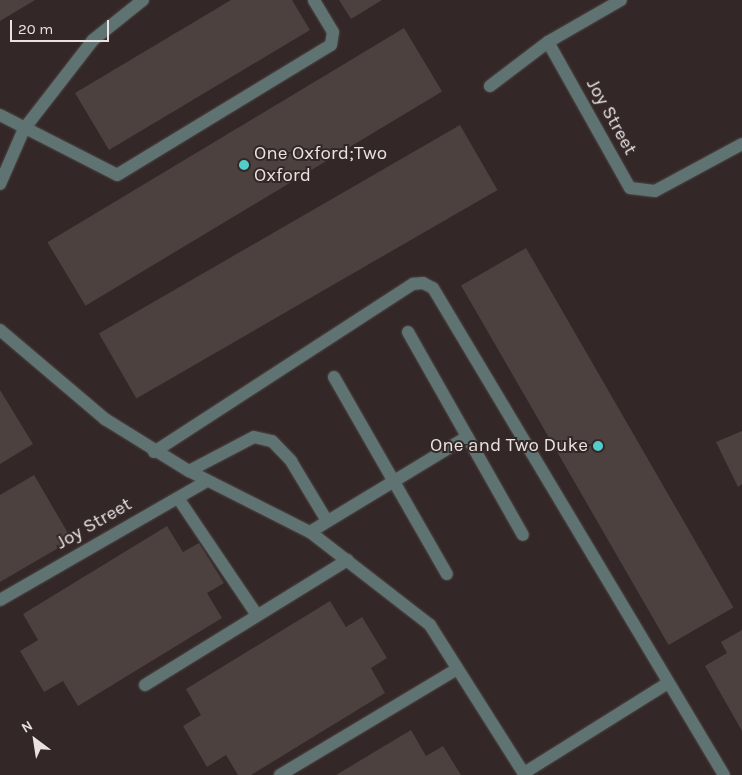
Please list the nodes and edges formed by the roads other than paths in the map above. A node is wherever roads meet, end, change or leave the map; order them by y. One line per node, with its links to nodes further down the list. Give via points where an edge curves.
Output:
1 (143, 0): 7 (street, via 93,40)
2 (314, 0): 7 (street, via 334,32 330,45 123,173 110,174)
3 (621, 0): 4 (street)
4 (548, 42): 5 (street); 8 (street, Joy Street, via 630,188 655,191)
5 (490, 86)
6 (0, 115): 7 (street)
7 (24, 128): 9 (street)
8 (742, 144)
9 (0, 184)
10 (0, 330): 14 (street, via 105,419)
11 (408, 332): 13 (street)
12 (334, 377): 17 (street)
13 (467, 437): 17 (street); 21 (street)
14 (154, 452): 15 (street); 27 (street, via 413,284 423,283 433,288)
15 (189, 471): 16 (street); 19 (street, via 254,437 272,441 291,461)
16 (207, 480): 18 (street, Joy Street); 20 (street)
17 (392, 482): 19 (street); 23 (street)
18 (178, 498): 24 (street, Joy Street); 25 (street)
19 (327, 521): 20 (street)
20 (310, 532): 22 (street)
21 (523, 535)
22 (347, 560): 25 (street); 26 (street, via 430,625)
23 (447, 574)
24 (0, 600)
25 (257, 615): 28 (street)
26 (457, 669): 29 (street); 30 (street)
27 (668, 683): 29 (street); 31 (street)
28 (145, 685)
29 (524, 774)
30 (280, 775)
31 (724, 775)

